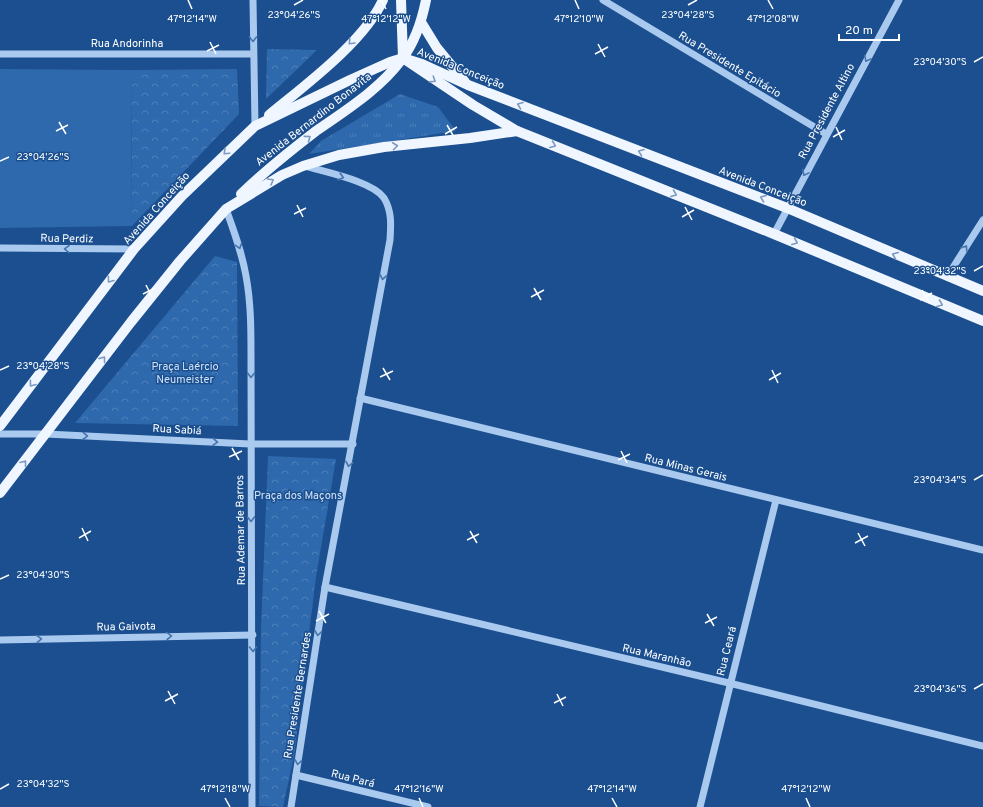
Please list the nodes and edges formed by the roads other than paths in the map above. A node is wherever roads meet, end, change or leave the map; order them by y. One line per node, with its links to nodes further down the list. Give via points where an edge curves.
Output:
1 (253, 0): 9 (street, one-way to 9)
2 (383, 0): 12 (main road, one-way to 12, via 349,45)
3 (401, 0): 10 (main road)
4 (426, 0): 7 (main road, Avenida Bernardino Bonavita)
5 (603, 0): 14 (street, Rua Presidente Epitácio)
6 (899, 0): 14 (street, Rua Presidente Altino, one-way to 14)
7 (421, 22): 10 (main road, Avenida Bernardino Bonavita); 11 (main road, via 437,48)
8 (0, 54): 9 (street, Rua Andorinha)
9 (254, 54): 12 (street)
10 (403, 58): 11 (main road, Avenida Conceição); 12 (main road, Avenida Conceição, via 357,76); 13 (main road, one-way to 13, via 472,105); 17 (main road, Avenida Bernardino Bonavita, one-way to 10, via 282,158 364,96)
11 (468, 85): 16 (main road, Avenida Conceição, one-way to 11)
12 (255, 126): 21 (main road, Avenida Conceição, one-way to 21, via 182,196)
13 (517, 130): 15 (main road, one-way to 13, via 339,155 384,147); 19 (main road, one-way to 19)
14 (826, 134): 16 (street, Rua Presidente Altino, one-way to 16)
15 (303, 166): 17 (main road, one-way to 15, via 282,175); 25 (street, Rua Presidente Bernardes, one-way to 25, via 353,180 378,191 390,213 390,240)
16 (787, 208): 19 (street, Rua Presidente Altino); 22 (main road, Avenida Conceição, one-way to 16)
17 (226, 209): 28 (main road, one-way to 17, via 131,322); 29 (street, Rua Ademar de Barros, one-way to 29, via 240,250 250,303)
18 (983, 220): 22 (street, one-way to 18)
19 (774, 234): 24 (main road, one-way to 24)
20 (0, 248): 21 (street, Rua Perdiz, one-way to 20)
21 (134, 249): 26 (main road, Avenida Conceição, one-way to 26)
22 (947, 277): 23 (main road, Avenida Conceição)
23 (983, 291)
24 (983, 321)
25 (360, 398): 30 (street, Rua Presidente Bernardes); 32 (street, Rua Minas Gerais)
26 (0, 426)
27 (0, 434): 28 (street, Rua Sabiá)
28 (46, 434): 29 (street, Rua Sabiá, one-way to 29); 31 (main road, one-way to 28)
29 (250, 444): 30 (street, Rua Sabiá); 35 (street, Rua Ademar de Barros, one-way to 35)
30 (353, 444): 34 (street, Rua Presidente Bernardes, one-way to 34)
31 (0, 493)
32 (776, 500): 33 (street, Rua Minas Gerais); 37 (street, Rua Ceará)
33 (983, 550)
34 (325, 588): 37 (street, Rua Maranhão); 39 (street, Rua Presidente Bernardes, one-way to 39)
35 (253, 634): 36 (street, Rua Gaivota, one-way to 35); 40 (street, Rua Ademar de Barros, one-way to 40)
36 (0, 640)
37 (729, 683): 38 (street, Rua Maranhão); 43 (street, Rua Ceará)
38 (983, 746)
39 (296, 775): 41 (street, Rua Presidente Bernardes); 42 (street, Rua Pará)
40 (252, 807)
41 (291, 807)
42 (428, 807)
43 (700, 807)

